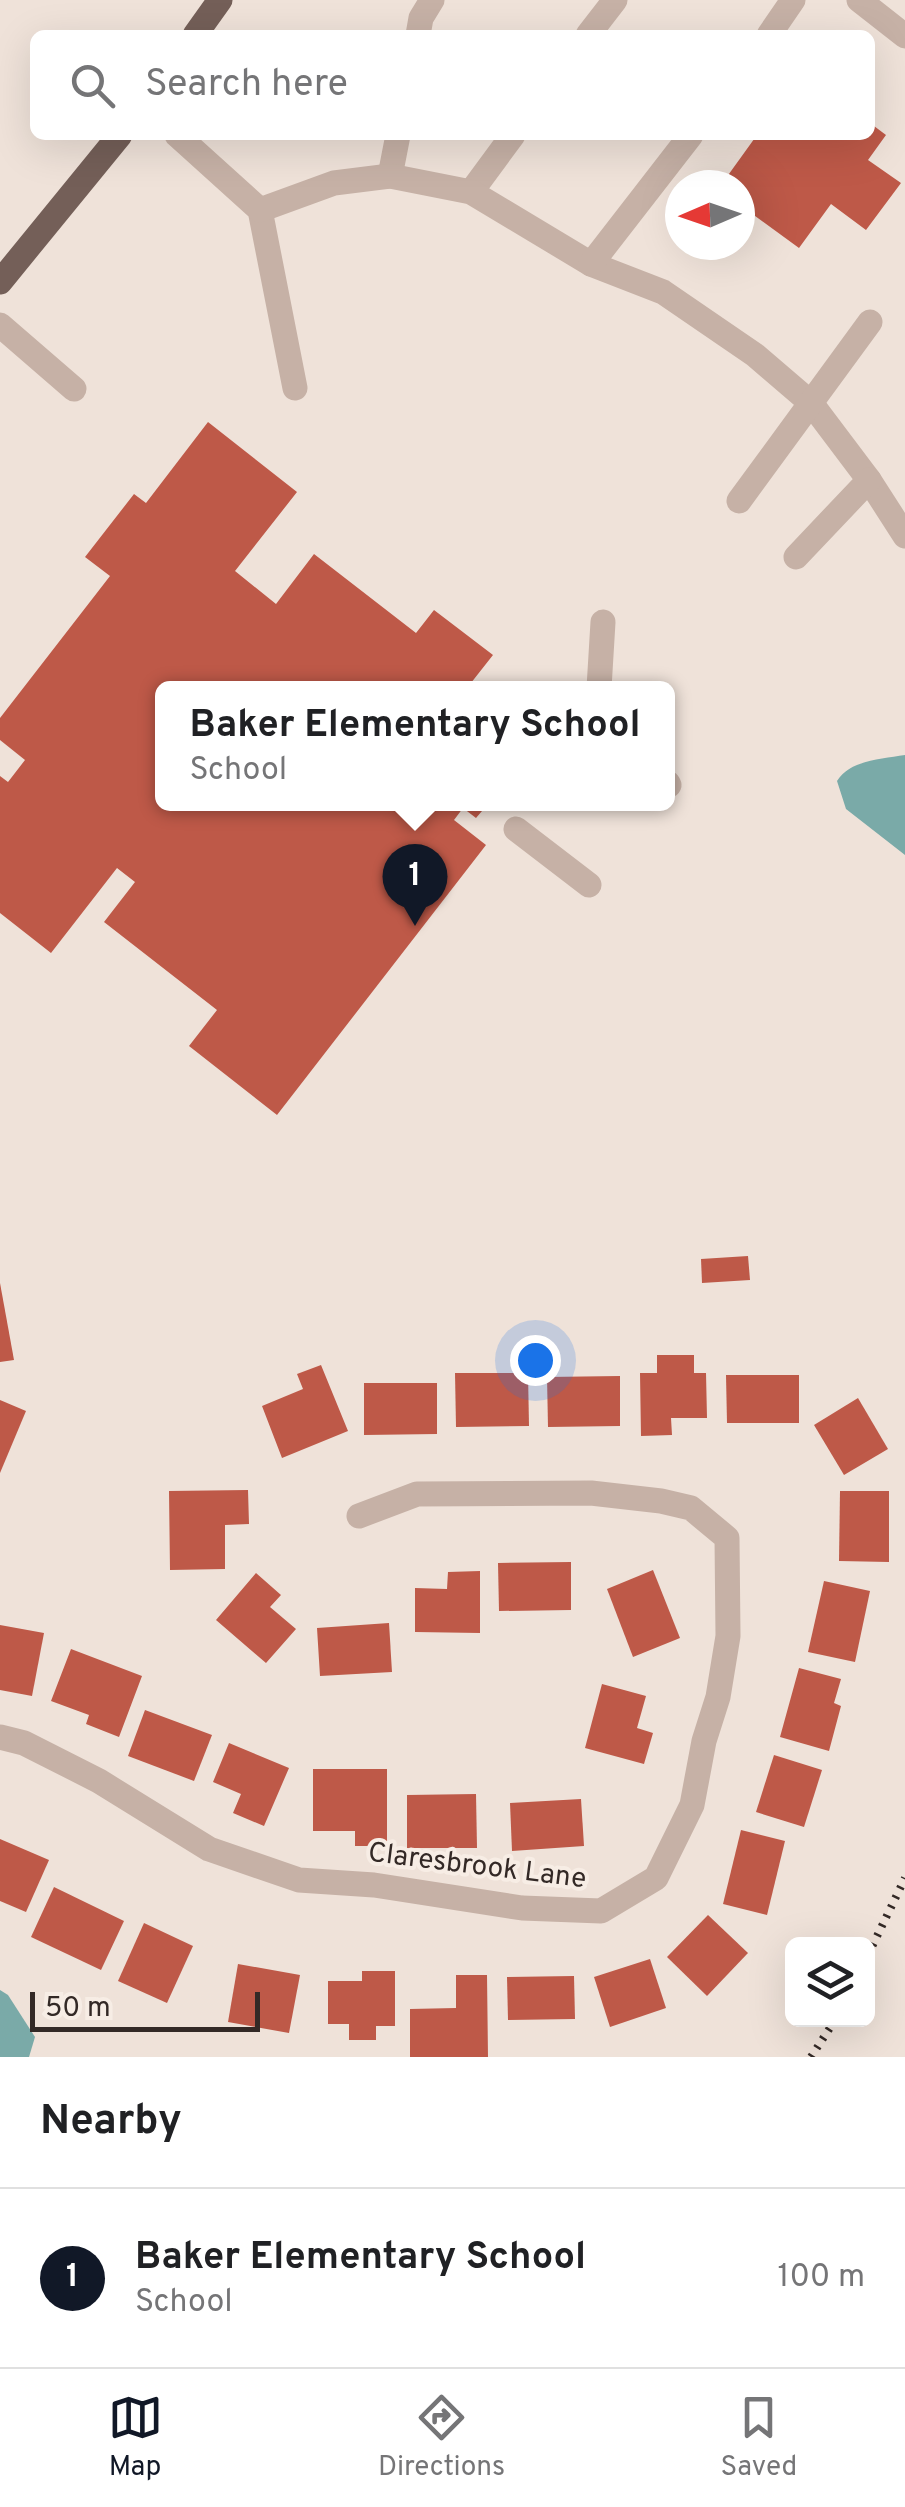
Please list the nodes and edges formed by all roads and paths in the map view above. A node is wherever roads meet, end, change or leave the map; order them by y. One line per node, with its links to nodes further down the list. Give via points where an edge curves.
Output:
1 (220, 0): 6 (main road)
2 (432, 0): 7 (street)
3 (614, 0): 8 (street)
4 (793, 0): 9 (street)
5 (859, 0): 10 (street)
6 (199, 30)
7 (419, 30)
8 (592, 30)
9 (772, 30)
10 (905, 36)
11 (116, 140): 20 (main road)
12 (183, 140): 18 (street)
13 (397, 140): 16 (street)
14 (510, 140): 17 (street)
15 (687, 140): 19 (street)
16 (390, 176): 17 (street); 18 (street, via 334,183)
17 (471, 192): 19 (street)
18 (260, 210): 24 (street)
19 (591, 264): 25 (street, via 663,292)
20 (0, 282)
21 (870, 322): 25 (street)
22 (0, 325): 23 (street)
23 (74, 388)
24 (296, 388)
25 (810, 403): 26 (street); 27 (street)
26 (869, 480): 28 (street); 29 (street)
27 (739, 500)
28 (905, 536)
29 (796, 558)
30 (603, 622): 31 (street)
31 (599, 681)
32 (516, 829): 33 (street)
33 (589, 885)
34 (359, 1516): 35 (street, Claresbrook Lane, via 417,1494 590,1493 691,1508 726,1538 728,1636 718,1697 692,1804 656,1878 601,1912 299,1880 209,1849 99,1781)
35 (0, 1738)

